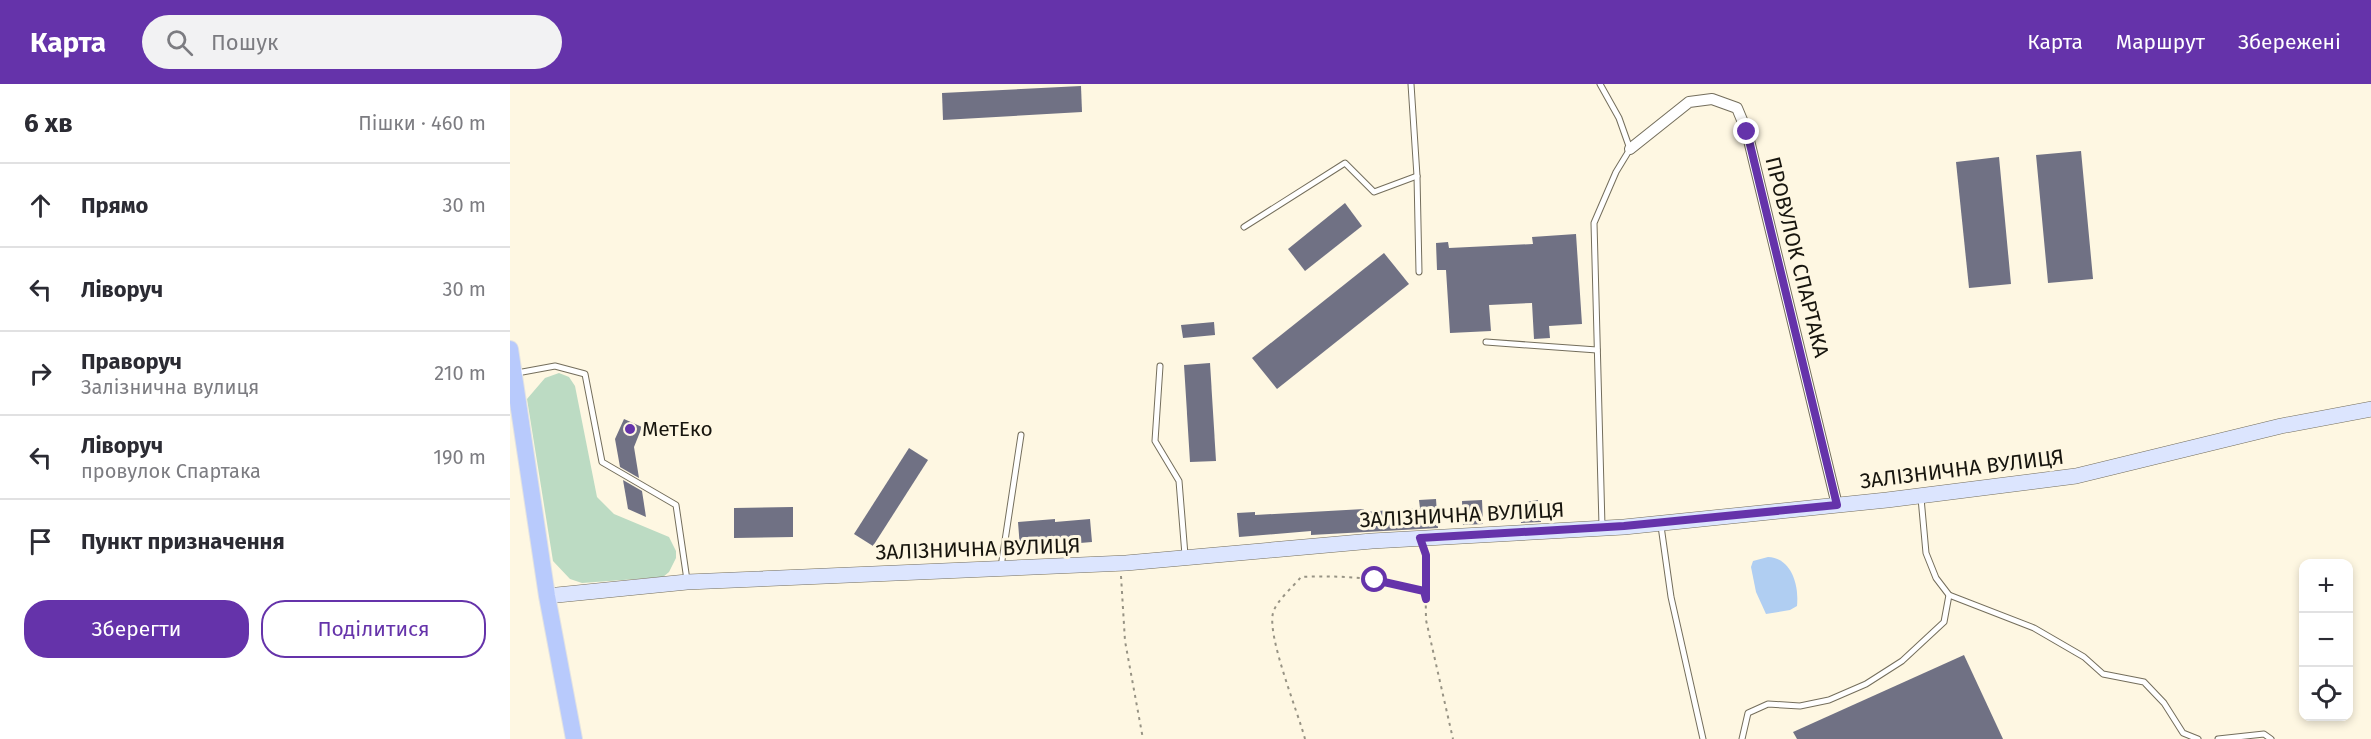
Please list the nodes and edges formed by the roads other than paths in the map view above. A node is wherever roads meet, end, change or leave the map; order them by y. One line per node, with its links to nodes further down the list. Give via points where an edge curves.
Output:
1 (1411, 84): 4 (lane)
2 (1600, 84): 3 (lane, via 1619,118)
3 (1630, 150): 9 (lane, via 1594,223); 15 (street, ПРОВУЛОК СПАРТАКА, via 1689,102 1712,99 1737,108 1747,132)
4 (1417, 176): 5 (lane, via 1374,192 1345,163); 6 (lane)
5 (1244, 226)
6 (1419, 272)
7 (1486, 342): 9 (lane)
8 (510, 349): 11 (main road)
9 (1597, 350): 17 (lane)
10 (1160, 366): 18 (lane, via 1155,441 1179,482)
11 (514, 373): 20 (lane, via 555,366 585,374 602,462 676,505); 22 (main road)
12 (2371, 410): 14 (street, ЗАЛІЗНИЧНА ВУЛИЦЯ, via 2281,426 2076,476)
13 (1021, 435): 19 (lane)
14 (1921, 496): 15 (street, ЗАЛІЗНИЧНА ВУЛИЦЯ); 21 (lane, via 1926,553 1936,579)
15 (1837, 505): 16 (street, ЗАЛІЗНИЧНА ВУЛИЦЯ)
16 (1660, 523): 17 (street, ЗАЛІЗНИЧНА ВУЛИЦЯ); 24 (lane, via 1671,597)
17 (1602, 528): 18 (street, ЗАЛІЗНИЧНА ВУЛИЦЯ)
18 (1185, 557): 19 (street, ЗАЛІЗНИЧНА ВУЛИЦЯ)
19 (1001, 568): 20 (street, ЗАЛІЗНИЧНА ВУЛИЦЯ)
20 (687, 582): 22 (street, ЗАЛІЗНИЧНА ВУЛИЦЯ)
21 (1949, 595): 25 (lane, via 1944,622 1902,661 1866,684 1829,700 1800,706 1768,704 1748,713); 26 (lane, via 2034,628 2084,657 2103,674 2144,682 2164,703 2183,733)
22 (547, 596): 23 (main road)
23 (574, 739)
24 (1703, 739)
25 (1742, 739)
26 (2198, 739)
27 (2218, 739): 28 (lane, via 2264,734)
28 (2271, 739)

